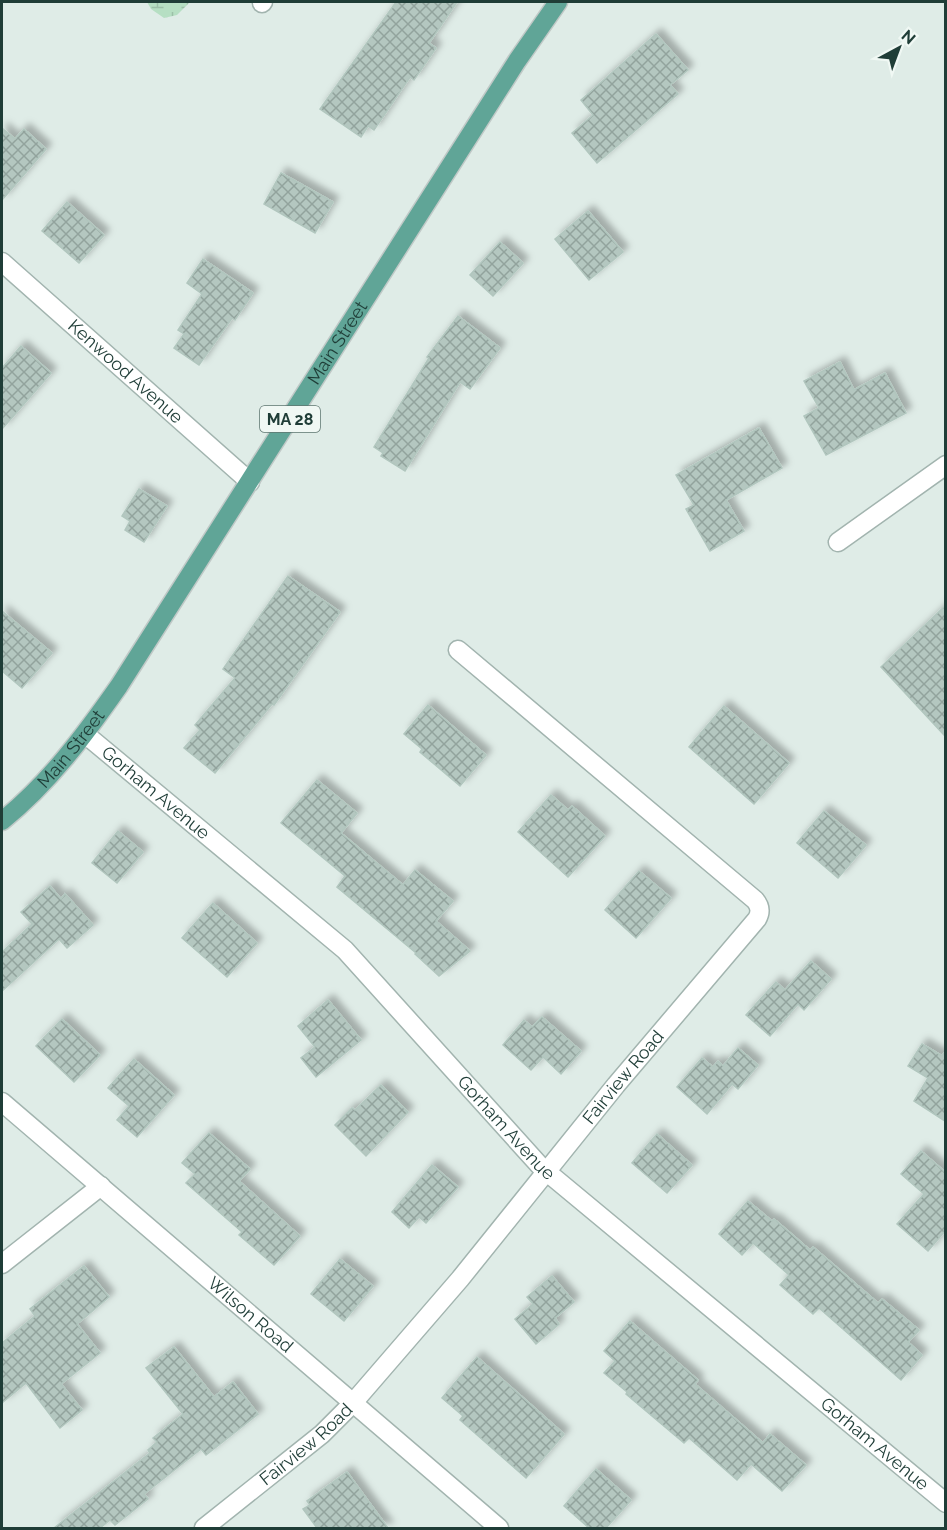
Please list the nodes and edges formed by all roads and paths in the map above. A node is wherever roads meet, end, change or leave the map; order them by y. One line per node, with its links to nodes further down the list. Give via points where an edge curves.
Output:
1 (558, 2): 4 (main road, Main Street / MA 28)
2 (2, 262): 4 (street, Kenwood Avenue)
3 (945, 465): 5 (street)
4 (250, 482): 7 (main road, Main Street / MA 28)
5 (838, 542)
6 (458, 650): 10 (street, Fairview Road, via 755,900 760,909 757,919)
7 (85, 734): 8 (main road, Main Street / MA 28, via 30,797); 10 (street, Gorham Avenue, via 345,950)
8 (2, 821)
9 (2, 1102): 11 (street, Wilson Road)
10 (547, 1172): 13 (street, Fairview Road); 14 (street, Gorham Avenue)
11 (101, 1186): 12 (street); 13 (street, Wilson Road)
12 (2, 1264)
13 (352, 1404): 15 (street, Fairview Road, via 322,1434); 16 (street, Wilson Road)
14 (945, 1503)
15 (204, 1528)
16 (499, 1528)

